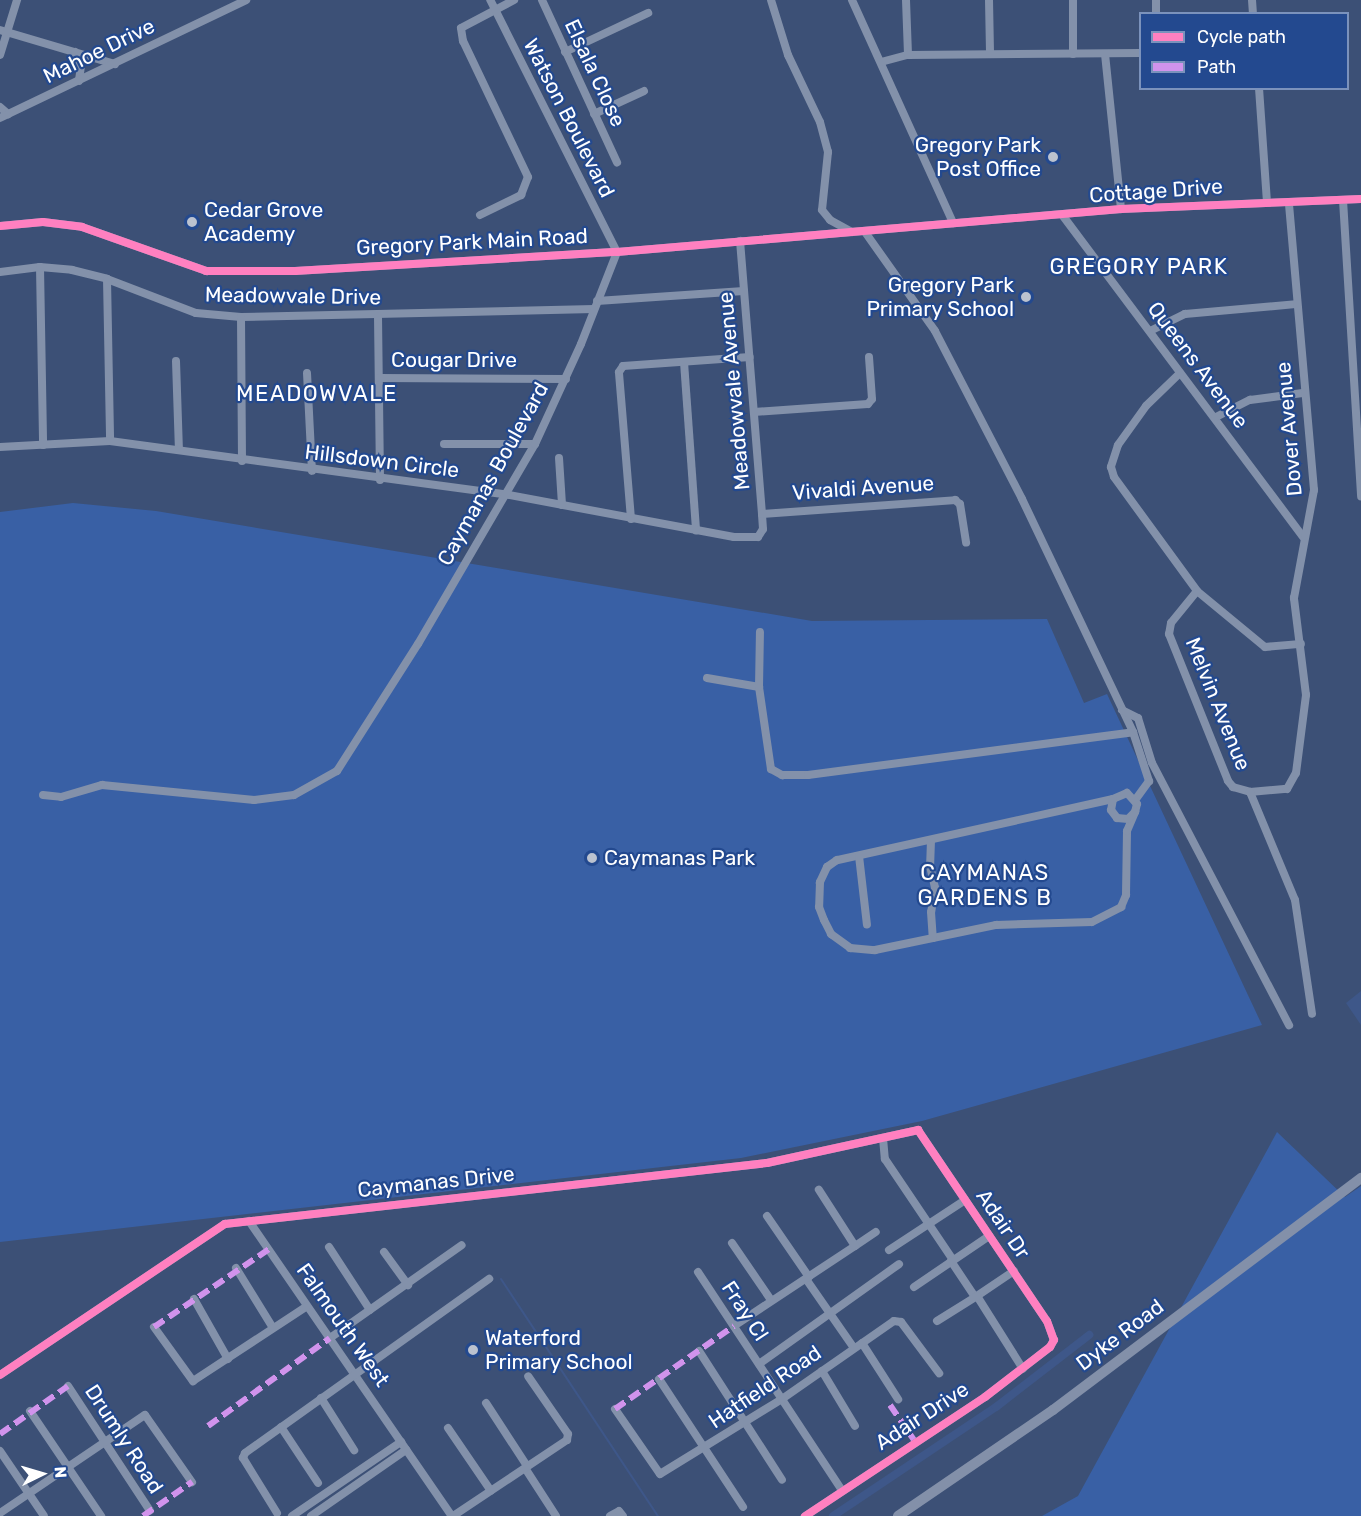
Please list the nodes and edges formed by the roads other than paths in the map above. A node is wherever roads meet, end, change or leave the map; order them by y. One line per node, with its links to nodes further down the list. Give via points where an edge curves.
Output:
1 (18, 0): 13 (street)
2 (246, 0): 23 (street, Mahoe Drive)
3 (490, 0): 11 (street, Watson Boulevard)
4 (514, 0): 11 (street)
5 (542, 0): 15 (street, Elsala Close)
6 (771, 0): 42 (street, via 788,55 820,122 828,152 822,210 830,220)
7 (852, 0): 22 (street)
8 (906, 0): 21 (street)
9 (988, 0): 17 (street)
10 (1073, 0): 18 (street)
11 (494, 9): 37 (street, via 461,28 528,177 521,195); 44 (street, Watson Boulevard)
12 (648, 13): 15 (street)
13 (4, 31): 14 (street); 20 (street)
14 (75, 52): 23 (street); 24 (street, via 81,66)
15 (565, 52): 29 (street, Elsala Close)
16 (1139, 53): 19 (street)
17 (990, 54): 18 (street); 21 (street)
18 (1073, 54): 19 (street)
19 (1105, 54): 36 (street)
20 (0, 55)
21 (908, 55): 22 (street)
22 (881, 62): 39 (street)
23 (115, 64): 24 (street, Mahoe Drive)
24 (79, 81): 28 (street, Mahoe Drive)
25 (1259, 90): 34 (street)
26 (644, 91): 29 (street)
27 (0, 107): 28 (street)
28 (8, 114): 30 (street, Mahoe Drive)
29 (594, 114): 31 (street, Elsala Close)
30 (0, 118)
31 (617, 162)
32 (1342, 200): 33 (street, Cottage Drive); 35 (street, Cottage Drive); 71 (street)
33 (1361, 200)
34 (1267, 202): 35 (street, Cottage Drive); 36 (street, Cottage Drive)
35 (1289, 202): 49 (street, Dover Avenue)
36 (1121, 209): 38 (street, Cottage Drive)
37 (480, 215)
38 (1063, 216): 39 (street, Cottage Drive); 53 (street, Queens Avenue)
39 (953, 223): 41 (street, Gregory Park Main Road)
40 (0, 226): 44 (street, Gregory Park Main Road, via 44,222 82,227 206,271 295,271)
41 (865, 232): 42 (street, Gregory Park Main Road); 90 (street, via 935,331 1022,499)
42 (853, 233): 43 (street, Gregory Park Main Road)
43 (740, 241): 44 (street, Gregory Park Main Road); 48 (street, Meadowvale Avenue)
44 (617, 252): 50 (street, Caymanas Boulevard)
45 (40, 267): 46 (street, Meadowvale Drive); 47 (street, Meadowvale Drive); 68 (street)
46 (0, 272)
47 (107, 279): 51 (street, Meadowvale Drive, via 196,313); 65 (street)
48 (744, 291): 50 (street, Meadowvale Drive); 54 (street, Meadowvale Avenue)
49 (1296, 304): 53 (street, via 1185,314); 62 (street, Dover Avenue)
50 (596, 305): 52 (street, Meadowvale Drive); 61 (street, Caymanas Boulevard)
51 (241, 316): 52 (street, Meadowvale Drive); 73 (street)
52 (378, 316): 60 (street)
53 (1150, 331): 59 (street, Queens Avenue)
54 (750, 357): 57 (street); 63 (street, Meadowvale Avenue)
55 (869, 357): 63 (street, via 872,399 868,404)
56 (176, 361): 70 (street)
57 (684, 362): 80 (street, via 623,366 619,372); 81 (street)
58 (307, 373): 74 (street)
59 (1179, 373): 64 (street, Queens Avenue); 85 (street, via 1146,406 1113,453 1111,466 1114,477 1153,535)
60 (379, 378): 61 (street, Cougar Drive); 75 (street)
61 (566, 379): 67 (street, Caymanas Boulevard)
62 (1303, 393): 64 (street, via 1250,400); 83 (street, Dover Avenue, via 1314,490)
63 (754, 412): 79 (street, Meadowvale Avenue)
64 (1216, 417): 83 (street, Queens Avenue)
65 (110, 441): 68 (street, Hillsdown Circle); 70 (street, Hillsdown Circle)
66 (444, 444): 67 (street)
67 (534, 444): 76 (street, Caymanas Boulevard)
68 (43, 445): 69 (street, Hillsdown Circle)
69 (0, 447)
70 (179, 450): 73 (street, Hillsdown Circle)
71 (1360, 452): 77 (street)
72 (559, 458): 78 (street)
73 (242, 461): 74 (street, Hillsdown Circle)
74 (312, 471): 75 (street, Hillsdown Circle)
75 (380, 480): 76 (street, Hillsdown Circle)
76 (504, 494): 78 (street, Hillsdown Circle); 93 (street, Caymanas Boulevard, via 418,644 338,771 294,795 254,800 102,785 61,797)
77 (1361, 496)
78 (562, 505): 80 (street, Hillsdown Circle)
79 (762, 514): 82 (street, Meadowvale Avenue, via 763,529); 84 (street, Vivaldi Avenue, via 956,500)
80 (631, 519): 81 (street, Hillsdown Circle)
81 (696, 531): 82 (street, Hillsdown Circle)
82 (758, 537)
83 (1303, 537): 87 (street, Dover Avenue, via 1294,598)
84 (966, 543)
85 (1197, 591): 87 (street, via 1265,647); 92 (street, Melvin Avenue, via 1171,623 1169,634 1228,781 1233,787)
86 (759, 632): 89 (street)
87 (1301, 644): 92 (street, Dover Avenue, via 1306,695 1296,773 1287,789)
88 (707, 678): 89 (street)
89 (759, 687): 91 (street, via 771,769 782,775 808,775)
90 (1122, 710): 91 (street); 102 (street, via 1138,718 1152,763)
91 (1133, 732): 95 (street, via 1149,781)
92 (1250, 792): 101 (street, via 1295,900)
93 (43, 795)
94 (1113, 799): 95 (street, via 1121,793); 96 (street, via 1111,810 1117,818 1128,819); 97 (street)
95 (1135, 800): 96 (street)
96 (1135, 812): 100 (street, via 1127,831 1126,895 1121,907 1109,915 1063,925 996,925)
97 (931, 840): 98 (street); 100 (street, via 930,866 935,888 931,912)
98 (859, 856): 99 (street); 100 (street, via 837,860 822,874 819,907 831,934 850,948 868,950)
99 (867, 925)
100 (933, 938)
101 (1312, 1014)
102 (1289, 1025)
103 (918, 1130): 104 (street, Caymanas Drive); 107 (street, Adair Dr)
104 (883, 1138): 109 (street, Caymanas Drive, via 758,1164); 110 (street, via 885,1159)
105 (1361, 1178): 189 (main road, Dyke Road, via 1053,1410)
106 (819, 1190): 115 (street)
107 (965, 1200): 110 (street); 112 (street, Adair Dr)
108 (767, 1216): 124 (street)
109 (249, 1221): 131 (street, Falmouth West); 148 (street, Caymanas Drive, via 225,1224)
110 (929, 1224): 117 (street); 119 (street)
111 (876, 1232): 115 (street)
112 (989, 1236): 119 (street); 122 (street, Adair Dr)
113 (732, 1244): 130 (street)
114 (462, 1245): 126 (street)
115 (855, 1246): 124 (street)
116 (329, 1247): 132 (street)
117 (889, 1250)
118 (384, 1252): 126 (street)
119 (952, 1261): 127 (street); 128 (street)
120 (899, 1264): 133 (street)
121 (236, 1268): 137 (street)
122 (1014, 1271): 128 (street); 139 (street, Adair Dr, via 1047,1321)
123 (698, 1272): 135 (street, Fray Cl)
124 (807, 1278): 130 (street); 133 (street)
125 (489, 1279): 146 (street)
126 (408, 1286): 132 (street)
127 (914, 1287)
128 (976, 1297): 134 (street); 144 (street)
129 (194, 1299): 142 (street)
130 (771, 1300): 135 (street)
131 (307, 1306): 137 (street); 138 (street, Falmouth West)
132 (370, 1310): 138 (street)
133 (829, 1314): 140 (street); 143 (street)
134 (937, 1321)
135 (734, 1326): 143 (street, Fray Cl)
136 (154, 1327): 142 (street, via 191,1381)
137 (273, 1328): 142 (street)
138 (330, 1338): 146 (street, Falmouth West)
139 (1054, 1340): 144 (street, Adair Drive)
140 (858, 1346): 145 (street, Hatfield Road); 147 (street, Hatfield Road, via 894,1321 902,1322); 154 (street)
141 (699, 1351): 158 (street)
142 (228, 1359)
143 (759, 1364): 153 (street, Fray Cl)
144 (1023, 1369): 173 (street, Adair Drive)
145 (822, 1371): 153 (street, Hatfield Road); 159 (street)
146 (354, 1372): 152 (street); 163 (street, Falmouth West)
147 (939, 1373)
148 (0, 1375)
149 (528, 1376): 169 (street, via 568,1436)
150 (659, 1379): 164 (street)
151 (68, 1386): 162 (street, Drumly Road)
152 (321, 1398): 160 (street); 165 (street)
153 (782, 1399): 158 (street, Hatfield Road); 173 (street, Fray Cl)
154 (898, 1399)
155 (486, 1403): 169 (street)
156 (615, 1409): 164 (street, Hatfield Road, via 660,1474)
157 (30, 1412): 168 (street)
158 (744, 1421): 164 (street, Hatfield Road); 170 (street)
159 (855, 1426)
160 (281, 1427): 172 (street); 178 (street, via 243,1455)
161 (448, 1428): 174 (street)
162 (104, 1442): 168 (street); 171 (street, via 145,1415); 177 (street, Drumly Road)
163 (401, 1442): 166 (street, Falmouth West); 182 (street)
164 (704, 1448): 176 (street)
165 (354, 1450)
166 (406, 1450): 183 (street); 184 (street, Falmouth West)
167 (0, 1451): 175 (street)
168 (67, 1467): 175 (street); 181 (street)
169 (526, 1467): 174 (street); 185 (street)
170 (782, 1480)
171 (192, 1482)
172 (318, 1483)
173 (842, 1490): 188 (street, Adair Drive)
174 (491, 1491): 184 (street)
175 (29, 1493): 179 (street); 180 (street)
176 (743, 1507)
177 (150, 1511)
178 (277, 1513)
179 (0, 1514)
180 (44, 1516)
181 (101, 1516)
182 (292, 1516)
183 (311, 1516)
184 (452, 1516)
185 (556, 1516)
186 (610, 1516): 187 (street, via 619,1511)
187 (623, 1516)
188 (805, 1516)
189 (898, 1516)

